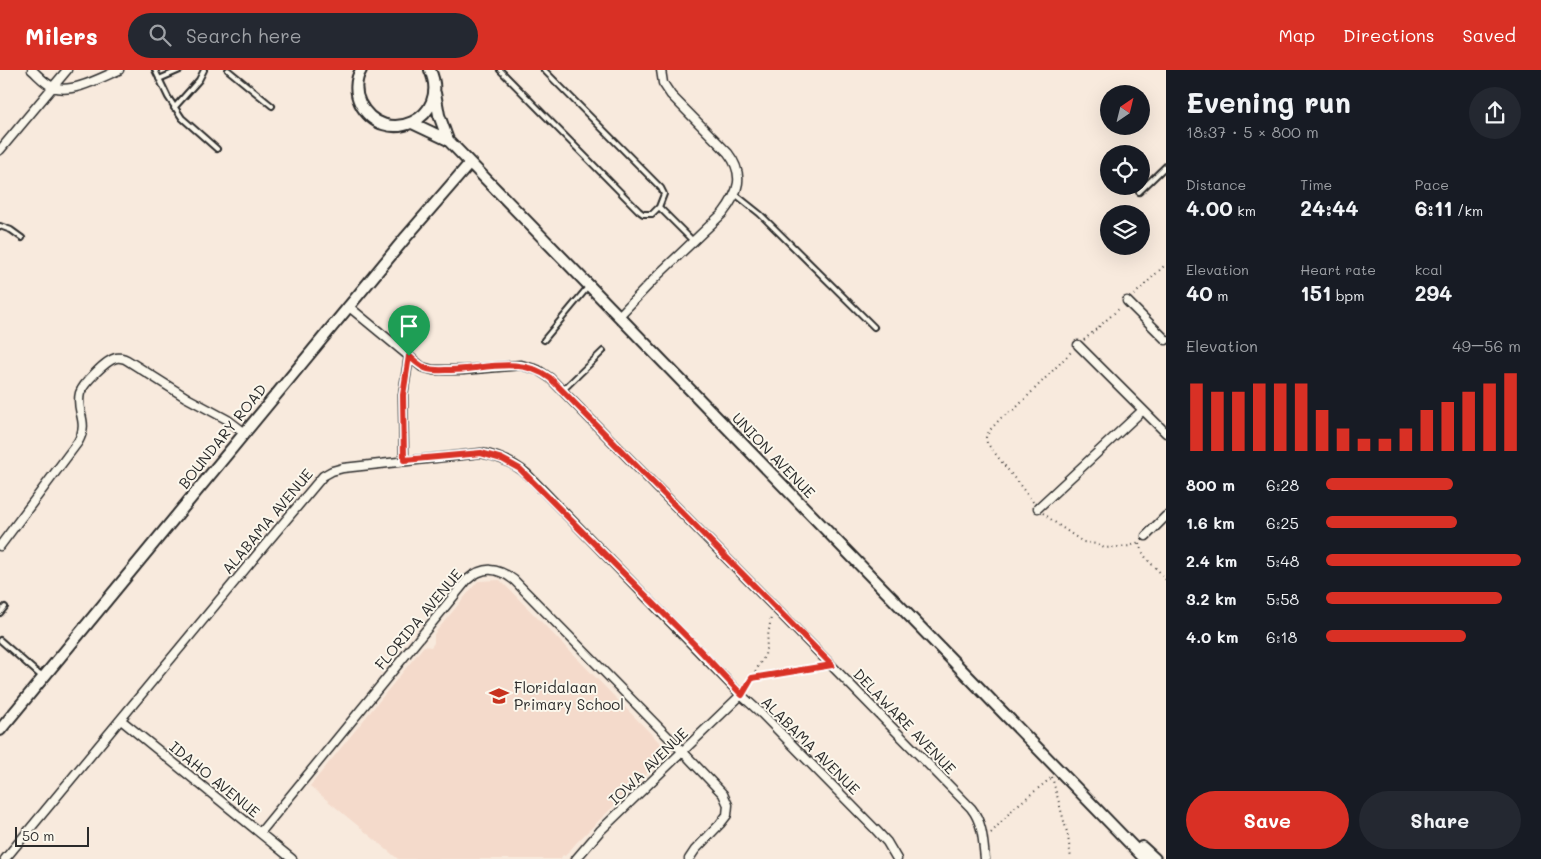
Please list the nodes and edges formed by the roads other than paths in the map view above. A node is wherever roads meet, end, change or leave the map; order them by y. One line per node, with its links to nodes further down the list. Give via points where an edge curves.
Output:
1 (32, 70): 16 (street)
2 (67, 70): 16 (street)
3 (119, 70): 16 (street, via 76,87)
4 (156, 70): 14 (lane)
5 (180, 70): 14 (lane)
6 (204, 70): 19 (lane)
7 (228, 70): 18 (lane)
8 (354, 70): 15 (street)
9 (361, 70): 15 (street)
10 (500, 70): 28 (lane, via 638,211 652,214)
11 (544, 70): 28 (lane, via 661,188 664,194)
12 (661, 70): 27 (street, via 671,96 735,162 738,171)
13 (432, 72): 17 (street, UNION AVENUE)
14 (159, 79): 19 (lane)
15 (356, 85): 20 (street, via 358,98 373,120 386,126)
16 (53, 87): 23 (street)
17 (434, 89): 20 (street, via 428,109); 21 (street, UNION AVENUE)
18 (272, 106)
19 (174, 108): 22 (lane)
20 (412, 123): 21 (street, UNION AVENUE)
21 (448, 140): 24 (street, UNION AVENUE)
22 (217, 149)
23 (0, 150)
24 (470, 163): 32 (street, UNION AVENUE); 34 (street, BOUNDARY ROAD)
25 (1166, 166): 26 (lane)
26 (1150, 182)
27 (736, 194): 31 (street, via 723,213); 36 (lane)
28 (659, 207): 31 (lane)
29 (0, 226): 30 (lane)
30 (22, 238)
31 (693, 242): 35 (street)
32 (589, 285): 35 (street, UNION AVENUE); 37 (lane)
33 (1127, 301): 38 (street)
34 (348, 306): 41 (street, DELAWARE AVENUE); 44 (street, BOUNDARY ROAD)
35 (619, 316): 59 (street, UNION AVENUE)
36 (874, 327)
37 (544, 340)
38 (1166, 340)
39 (1078, 345): 43 (street)
40 (603, 351): 42 (lane)
41 (409, 356): 42 (street, DELAWARE AVENUE, via 422,367 433,370 509,365 530,367 544,373); 46 (street, via 403,395)
42 (563, 390): 66 (street, DELAWARE AVENUE, via 971,808 979,819)
43 (1143, 410): 45 (street); 47 (street)
44 (245, 432): 50 (street, via 130,362 114,359 82,388 79,400 84,425 78,442); 54 (street, BOUNDARY ROAD)
45 (1166, 433)
46 (404, 460): 55 (street, ALABAMA AVENUE, via 481,453 520,469); 56 (street, ALABAMA AVENUE, via 335,469 317,481)
47 (1038, 508)
48 (1166, 516): 49 (street)
49 (1146, 536)
50 (0, 546)
51 (5, 607): 52 (lane)
52 (0, 613)
53 (0, 640): 54 (lane)
54 (43, 678): 57 (street, BOUNDARY ROAD)
55 (742, 695): 58 (street, IOWA AVENUE); 65 (street, ALABAMA AVENUE, via 875,829)
56 (120, 720): 60 (street, IDAHO AVENUE); 61 (street, ALABAMA AVENUE)
57 (0, 730)
58 (683, 752): 60 (street, FLORIDA AVENUE, via 514,580 496,571 480,571 467,580); 63 (street, IOWA AVENUE, via 600,831); 64 (street, FLORIDA AVENUE, via 723,794 728,806 724,819)
59 (1078, 790): 67 (street, UNION AVENUE); 68 (street, UNION AVENUE)
60 (260, 833): 62 (street, IDAHO AVENUE)
61 (5, 859)
62 (292, 859)
63 (576, 859)
64 (689, 859)
65 (897, 859)
66 (985, 859)
67 (1145, 859)
68 (1155, 859)

